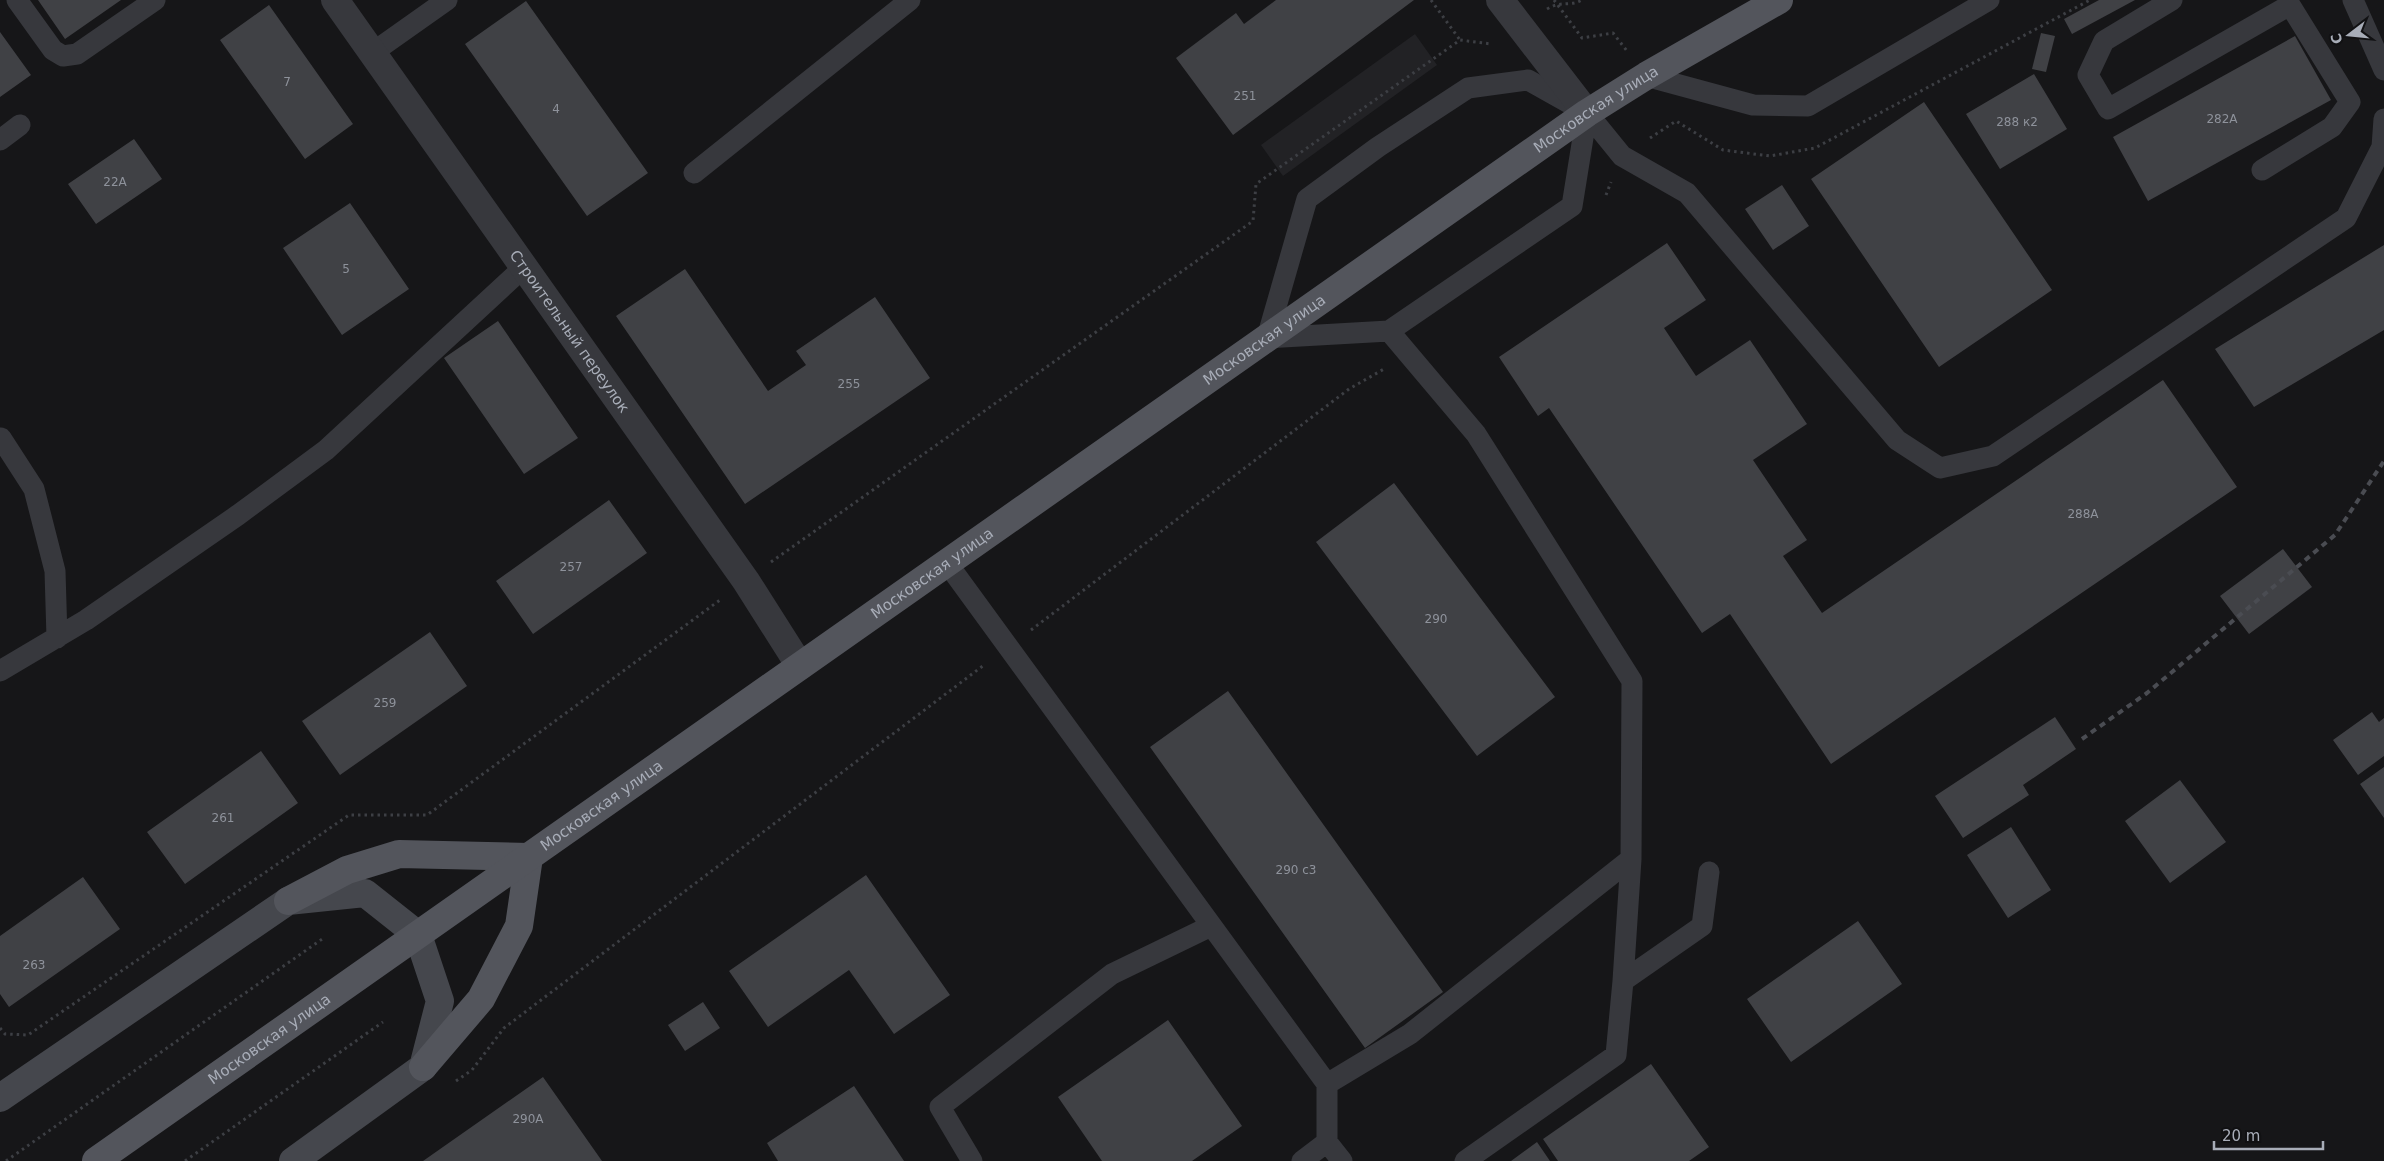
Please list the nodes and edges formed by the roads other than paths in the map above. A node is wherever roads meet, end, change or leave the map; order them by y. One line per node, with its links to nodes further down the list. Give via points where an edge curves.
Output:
1 (17, 0): 2 (lane, via 53,50 63,56 77,54)
2 (155, 0)
3 (335, 0): 11 (street, Строительный переулок)
4 (447, 0): 11 (lane)
5 (910, 0): 19 (lane)
6 (1500, 0): 14 (street)
7 (1779, 0): 13 (main road, Московская улица)
8 (1989, 0): 13 (lane, via 1808,106 1753,105)
9 (2172, 0): 18 (lane, via 2104,41 2088,74 2108,109 2290,5 2350,102 2332,127)
10 (2353, 0): 12 (lane)
11 (372, 53): 20 (street, Строительный переулок)
12 (2384, 70)
13 (1646, 76): 14 (main road, Московская улица)
14 (1587, 113): 15 (lane, via 1622,156 1687,193 1897,440 1940,468 1993,456 2346,218 2382,147); 21 (lane, via 1572,206); 22 (main road, Московская улица); 22 (lane, via 1528,80 1468,88 1378,147 1307,199)
15 (2384, 119)
16 (20, 125): 17 (lane)
17 (0, 140)
18 (2262, 170)
19 (694, 173)
20 (524, 267): 25 (lane, via 326,450 238,515); 26 (street, Строительный переулок, via 746,581)
21 (1389, 331): 22 (lane); 29 (lane, via 1476,434 1632,681)
22 (1266, 338): 24 (main road, Московская улица)
23 (0, 438): 25 (lane, via 34,489 55,571)
24 (947, 562): 26 (main road, Московская улица); 32 (lane)
25 (56, 638): 27 (lane)
26 (800, 666): 28 (main road, Московская улица)
27 (0, 671)
28 (528, 857): 31 (main road, via 398,854 347,870); 33 (main road, Московская улица); 35 (main road, via 519,926 481,999)
29 (1632, 859): 34 (lane); 36 (lane, via 1410,1034)
30 (1709, 872): 34 (lane, via 1702,926)
31 (288, 902): 33 (main road, via 365,893); 37 (main road)
32 (1211, 926): 36 (lane); 41 (lane, via 1112,974 940,1107)
33 (418, 935): 35 (main road, via 440,1001); 39 (main road, Московская улица)
34 (1623, 981): 44 (lane, via 1616,1055)
35 (423, 1067): 40 (main road)
36 (1327, 1084): 38 (lane)
37 (0, 1098)
38 (1327, 1142): 42 (lane); 43 (lane)
39 (96, 1161)
40 (293, 1161)
41 (972, 1161)
42 (1302, 1161)
43 (1342, 1161)
44 (1465, 1161)

